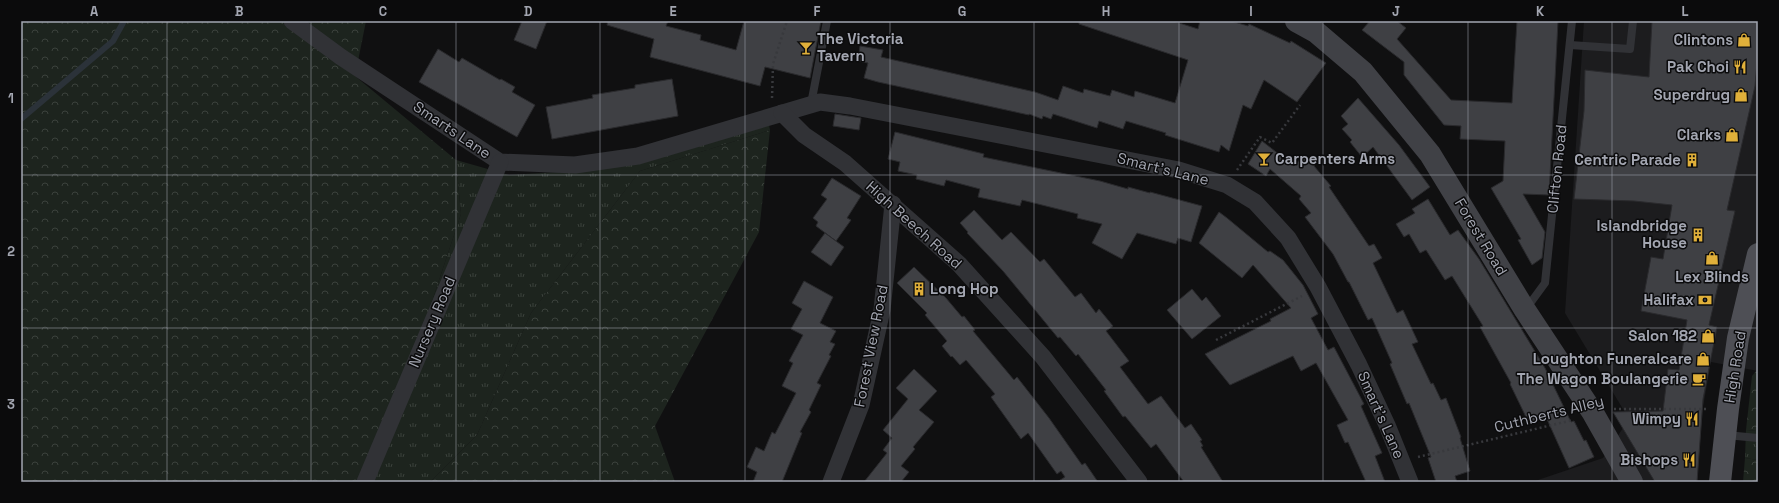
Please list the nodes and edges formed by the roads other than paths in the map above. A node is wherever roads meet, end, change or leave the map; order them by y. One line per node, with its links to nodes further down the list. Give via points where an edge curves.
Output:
1 (292, 21): 9 (street, Smarts Lane, via 341,57)
2 (827, 21): 7 (lane)
3 (1296, 21): 12 (street, Forest Road, via 1316,32 1363,72 1430,154)
4 (1572, 21): 6 (lane, Clifton Road)
5 (1633, 21): 6 (lane, via 1630,49)
6 (1570, 45): 12 (lane, Clifton Road, via 1545,283)
7 (816, 103): 8 (street, Smarts Lane); 18 (street, Smart's Lane, via 850,106 1179,170 1227,185 1255,202 1288,238 1318,288 1359,365)
8 (776, 115): 9 (street, Smarts Lane, via 638,156 575,165); 10 (street, High Beech Road, via 845,163)
9 (500, 162): 15 (street, Nursery Road)
10 (893, 204): 16 (street, Forest View Road, via 882,310 861,405); 17 (street, High Beech Road, via 959,264 1043,357)
11 (1758, 254): 13 (main road, High Road, via 1738,338)
12 (1525, 310): 19 (street, Forest Road, via 1593,412)
13 (1725, 434): 14 (lane); 20 (main road, High Road)
14 (1758, 438)
15 (365, 482)
16 (831, 482)
17 (1139, 482)
18 (1410, 482)
19 (1632, 482)
20 (1720, 482)

